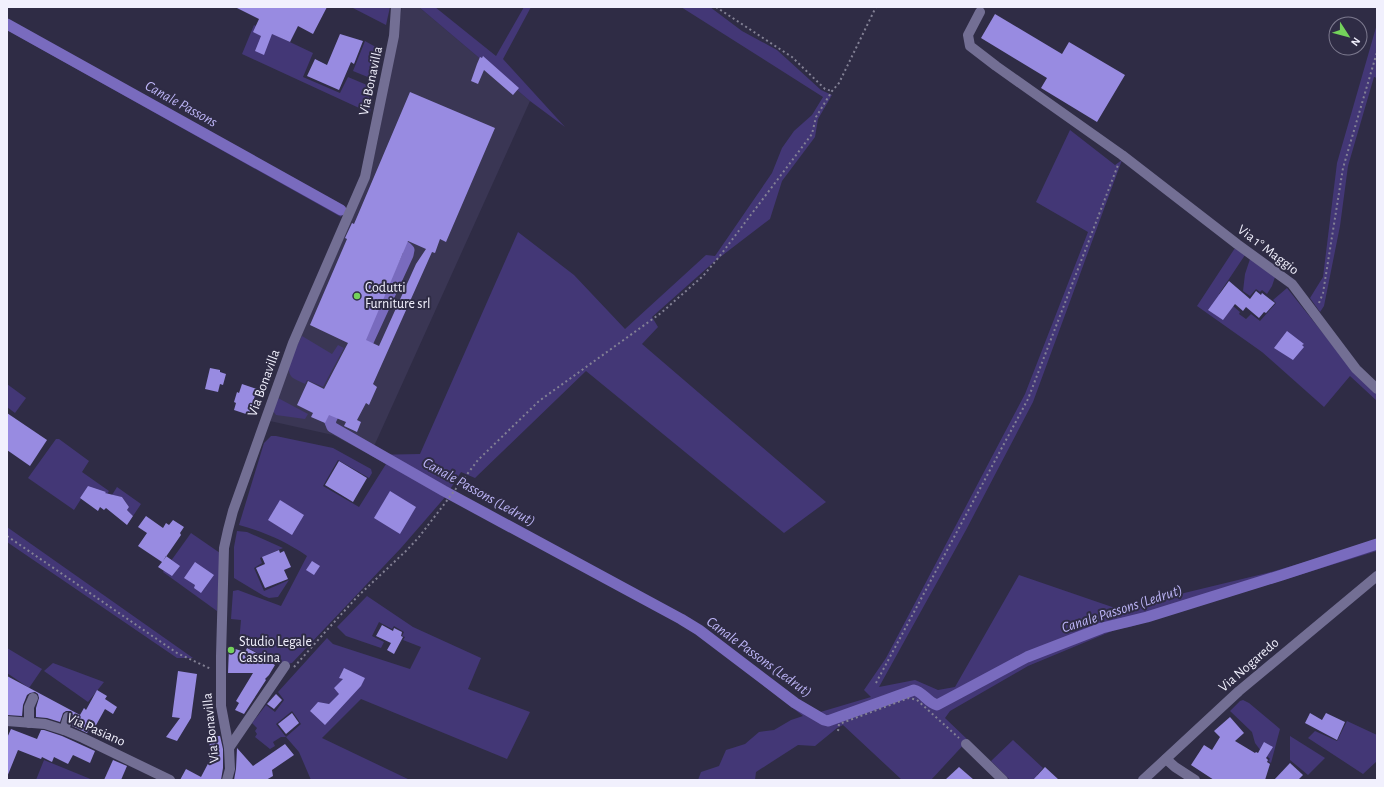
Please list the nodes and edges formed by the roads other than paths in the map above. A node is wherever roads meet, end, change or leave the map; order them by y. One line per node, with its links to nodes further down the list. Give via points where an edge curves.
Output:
1 (396, 7): 12 (street, Via Bonavilla, via 394,36 365,178 293,344 228,530 224,548 221,706)
2 (980, 12): 3 (street, Via 1° Maggio, via 968,35 970,46 1122,154 1292,284 1356,369)
3 (1377, 388)
4 (1377, 576): 13 (street, Via Nogaredo, via 1239,691)
5 (288, 668): 12 (street)
6 (33, 698): 9 (street, via 29,707)
7 (68, 717): 10 (street)
8 (7, 721): 9 (street, Via Pasiano)
9 (28, 723): 10 (street, Via Pasiano, via 45,724)
10 (64, 730): 14 (street, Via Pasiano)
11 (966, 744): 16 (street)
12 (230, 748): 15 (street, Via Bonavilla)
13 (1166, 759): 17 (street, Via Nogaredo); 18 (street)
14 (170, 780)
15 (227, 780)
16 (1003, 780)
17 (1143, 780)
18 (1194, 780)

